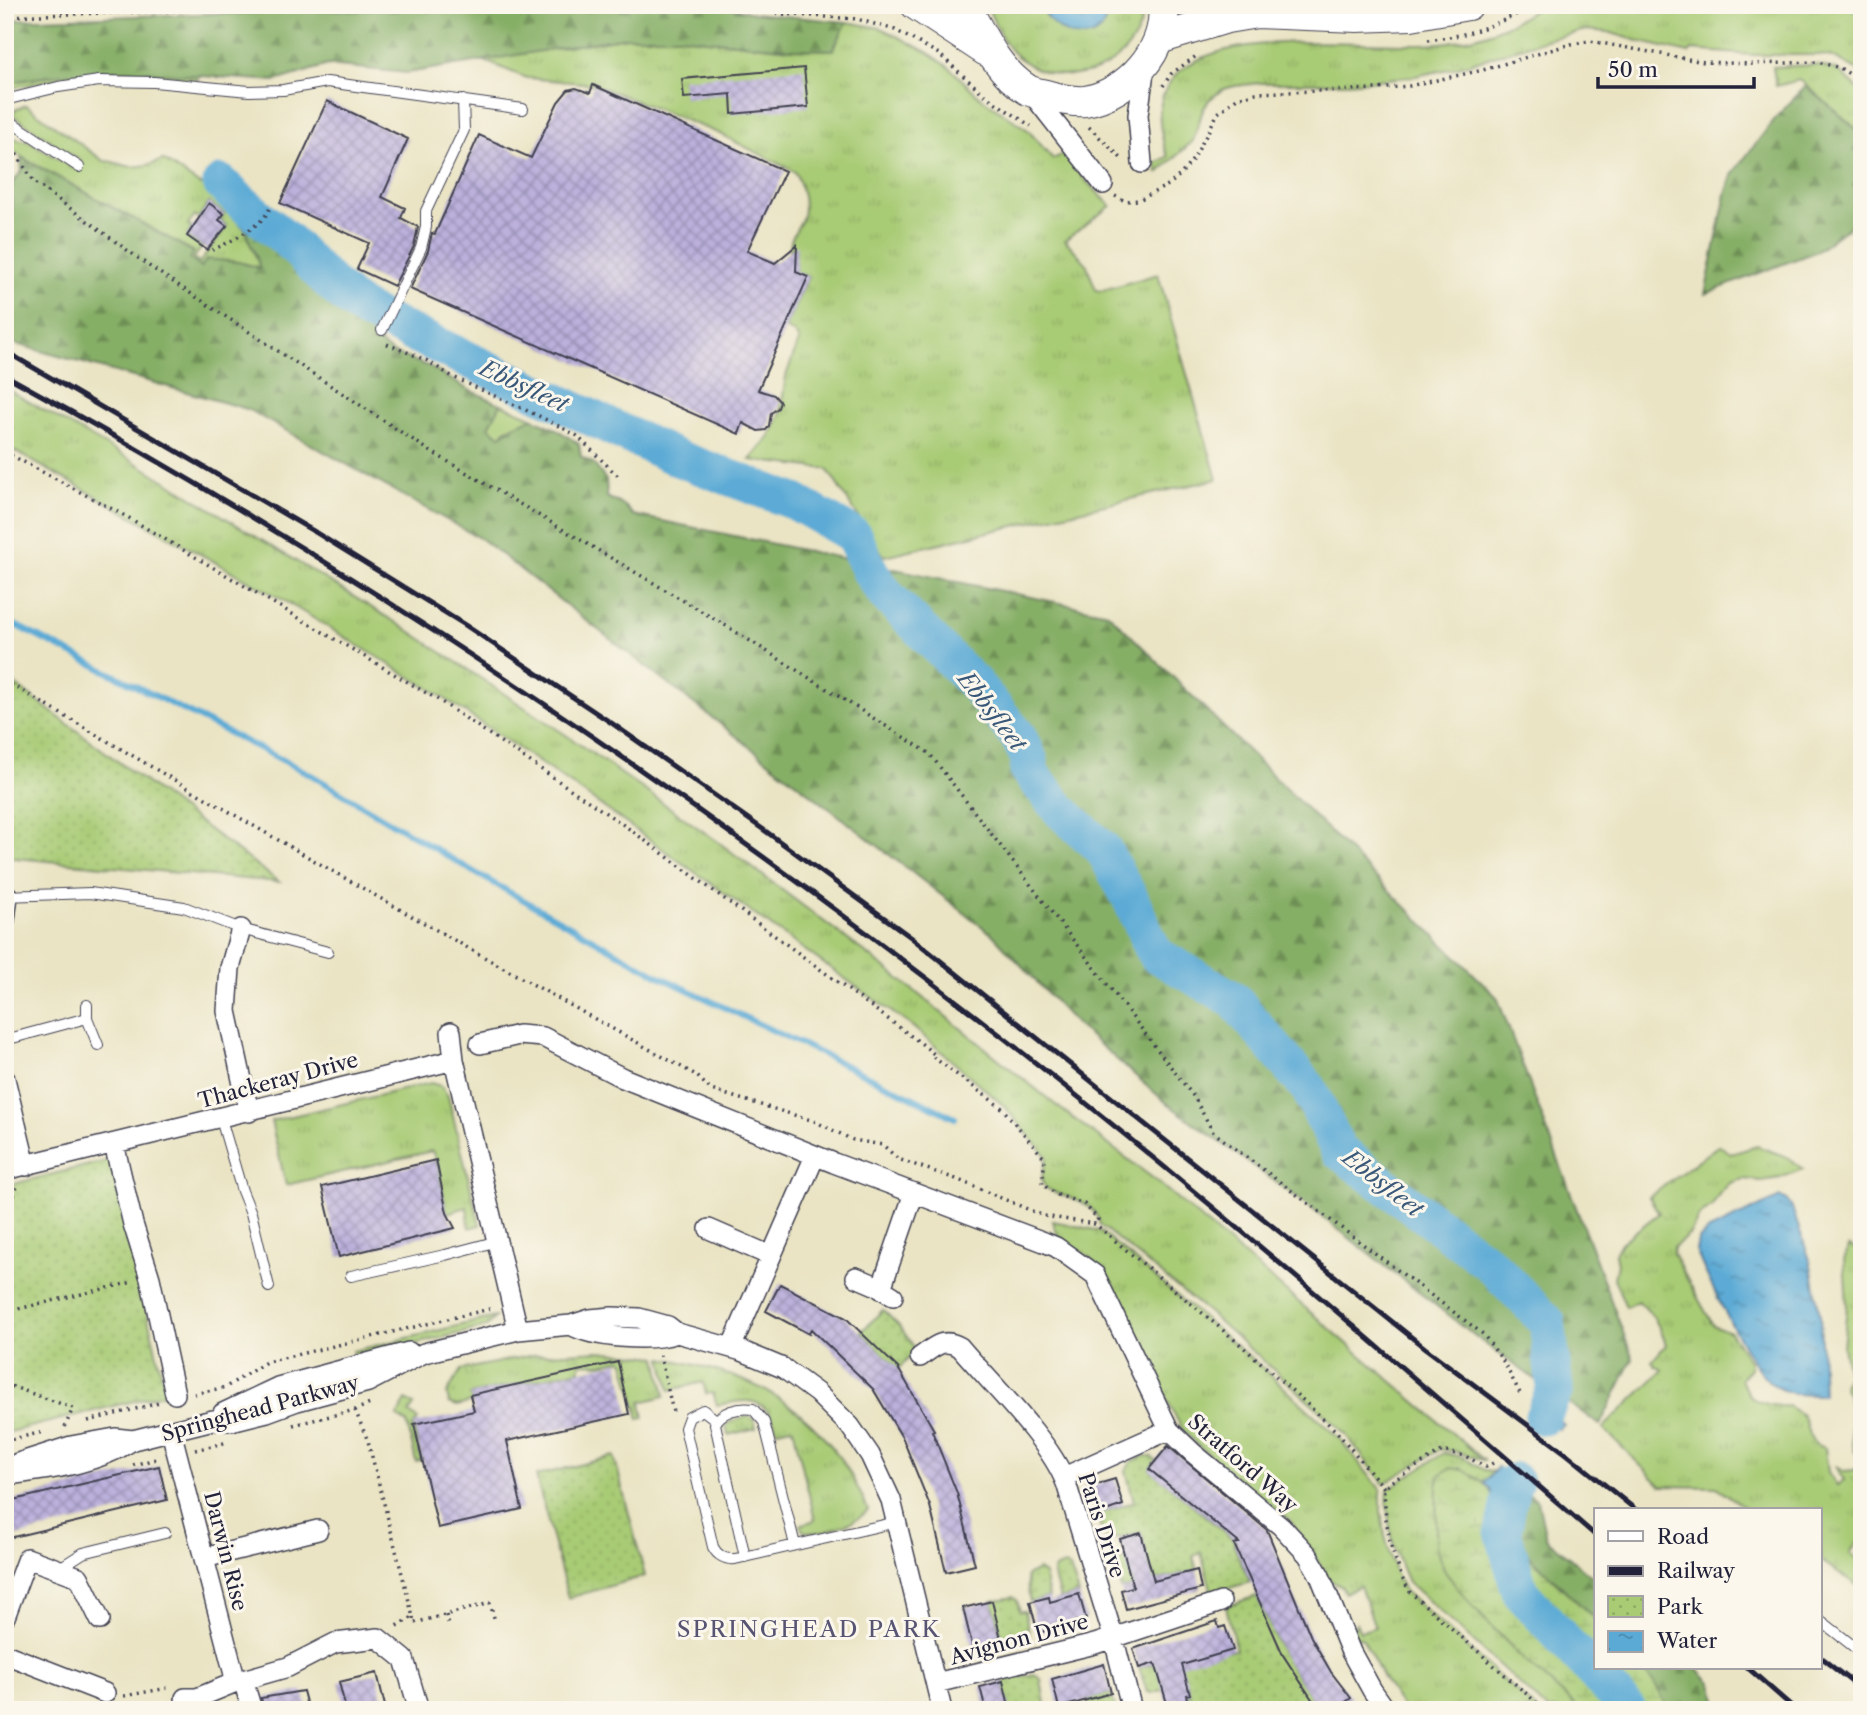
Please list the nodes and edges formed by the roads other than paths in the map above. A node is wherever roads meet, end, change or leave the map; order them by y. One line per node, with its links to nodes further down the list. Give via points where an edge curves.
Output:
1 (916, 5): 6 (main road)
2 (965, 5): 6 (main road)
3 (1163, 5): 5 (main road)
4 (1468, 5): 5 (main road, via 1411,15 1257,13 1227,18)
5 (1152, 52): 7 (main road, via 1125,82 1086,101); 12 (street, via 1138,115)
6 (992, 55): 7 (main road)
7 (1030, 91): 14 (street)
8 (5, 100): 9 (lane, via 58,87 118,81 249,91 327,82)
9 (463, 100): 10 (lane); 15 (lane, via 464,130 426,211 421,247)
10 (523, 109)
11 (5, 118): 13 (lane)
12 (1136, 161)
13 (79, 167)
14 (1103, 184)
15 (382, 330)
16 (7, 896): 17 (street); 18 (lane, via 90,893 184,907)
17 (5, 920)
18 (241, 929): 19 (lane); 28 (street, via 230,968 227,1011)
19 (328, 952)
20 (87, 1005): 21 (lane)
21 (87, 1018): 23 (lane); 25 (lane)
22 (452, 1032): 26 (street)
23 (5, 1040)
24 (480, 1044): 31 (street, Stratford Way, via 519,1035 543,1037 623,1078)
25 (98, 1045)
26 (454, 1060): 28 (street, Thackeray Drive); 36 (street)
27 (5, 1079): 32 (street)
28 (249, 1112): 29 (street, Thackeray Drive)
29 (221, 1119): 30 (street, Thackeray Drive); 40 (lane)
30 (114, 1144): 32 (street, Thackeray Drive); 44 (street)
31 (816, 1156): 34 (street, Stratford Way); 37 (street)
32 (26, 1166): 33 (street, Thackeray Drive)
33 (5, 1170)
34 (914, 1193): 39 (street, via 887,1293); 46 (street, Stratford Way, via 1044,1242 1095,1275)
35 (709, 1229): 37 (street)
36 (498, 1241): 38 (lane); 41 (street)
37 (771, 1256): 42 (street)
38 (351, 1276)
39 (856, 1278)
40 (269, 1287)
41 (518, 1330): 42 (street, Springhead Parkway, via 633,1317); 47 (street, Springhead Parkway, via 424,1353 368,1382 231,1421 214,1420)
42 (732, 1348): 50 (street, Springhead Parkway, via 783,1368 834,1408 870,1455)
43 (920, 1357): 49 (street, Paris Drive, via 942,1342 960,1347 1037,1437)
44 (175, 1394)
45 (716, 1420): 53 (lane, via 744,1408 762,1417); 54 (lane); 54 (lane, via 704,1410 696,1412 687,1419 685,1430 716,1551 730,1560)
46 (1169, 1430): 49 (street); 72 (street, Stratford Way, via 1281,1526 1308,1555 1351,1652)
47 (171, 1431): 48 (street, Springhead Parkway, via 71,1446); 55 (street, Darwin Rise)
48 (5, 1471)
49 (1064, 1477): 61 (street, Paris Drive)
50 (897, 1521): 53 (lane); 65 (street, Springhead Parkway)
51 (318, 1530): 55 (street)
52 (165, 1533): 56 (lane, via 83,1553)
53 (795, 1545): 54 (lane)
54 (745, 1557)
55 (204, 1558): 64 (street, Darwin Rise)
56 (58, 1569): 58 (street, via 27,1558); 59 (street, via 79,1577)
57 (1221, 1602): 61 (street, Avignon Drive)
58 (5, 1617)
59 (100, 1619)
60 (1822, 1622): 62 (lane)
61 (1113, 1636): 65 (street, Avignon Drive); 71 (street, Paris Drive)
62 (1862, 1653)
63 (5, 1654): 66 (street)
64 (239, 1681): 67 (street); 68 (street, Darwin Rise); 69 (street, via 288,1667 335,1643 378,1638 404,1659)
65 (936, 1683): 70 (street, Springhead Parkway)
66 (105, 1693)
67 (194, 1702)
68 (252, 1710)
69 (419, 1710)
70 (942, 1710)
71 (1132, 1710)
72 (1386, 1710)

